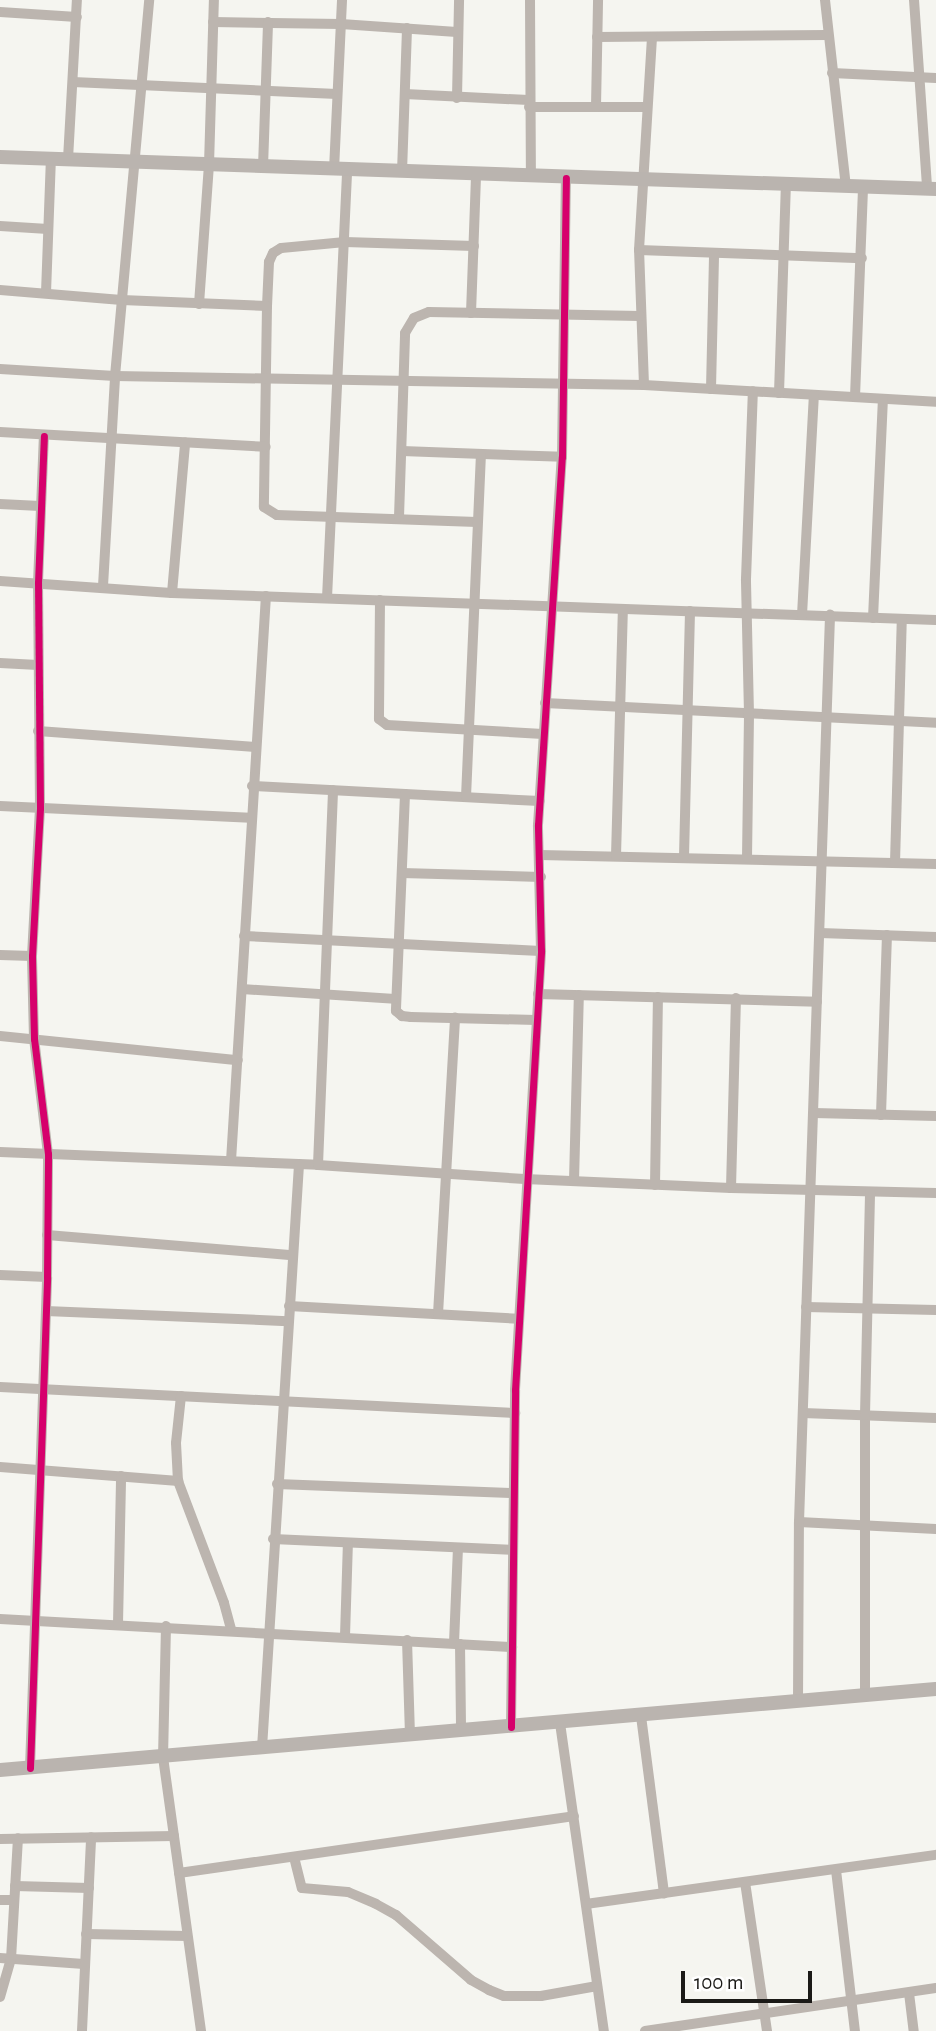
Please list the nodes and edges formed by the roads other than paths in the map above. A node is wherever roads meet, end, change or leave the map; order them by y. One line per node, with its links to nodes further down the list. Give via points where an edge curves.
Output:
1 (78, 0): 11 (street)
2 (149, 0): 24 (street)
3 (214, 0): 12 (street)
4 (342, 0): 14 (street)
5 (459, 0): 16 (street)
6 (530, 0): 30 (street)
7 (598, 0): 18 (street)
8 (825, 0): 17 (street)
9 (914, 0): 21 (street)
10 (0, 12): 11 (street)
11 (76, 17): 23 (street)
12 (213, 22): 13 (street); 25 (street)
13 (268, 22): 14 (street); 26 (street)
14 (341, 24): 15 (street); 27 (street)
15 (407, 28): 16 (street); 28 (street)
16 (457, 32): 29 (street)
17 (827, 35): 19 (street); 20 (street)
18 (597, 37): 19 (street); 31 (street)
19 (652, 37): 32 (street)
20 (832, 73): 21 (street); 46 (street)
21 (919, 77): 22 (street); 48 (street)
22 (936, 78)
23 (73, 82): 24 (street); 35 (street)
24 (142, 86): 25 (street); 36 (street)
25 (211, 89): 26 (street); 37 (street)
26 (265, 91): 27 (street); 38 (street)
27 (337, 94): 39 (street)
28 (405, 94): 29 (street); 40 (street)
29 (457, 98): 30 (street)
30 (529, 104): 31 (street); 42 (street)
31 (596, 107): 32 (street)
32 (646, 107): 44 (street)
33 (0, 157): 34 (main road)
34 (51, 159): 35 (main road); 50 (street)
35 (68, 159): 36 (main road)
36 (136, 161): 37 (main road); 59 (street)
37 (209, 165): 38 (main road); 60 (street)
38 (263, 167): 39 (main road)
39 (341, 170): 40 (main road); 51 (street)
40 (402, 172): 41 (main road)
41 (476, 174): 42 (main road); 52 (street)
42 (531, 176): 43 (main road)
43 (566, 178): 44 (main road); 63 (street)
44 (643, 181): 45 (main road); 53 (street)
45 (786, 184): 46 (main road); 55 (street)
46 (846, 186): 47 (main road)
47 (863, 186): 48 (main road); 56 (street)
48 (931, 188)
49 (0, 226): 50 (street)
50 (48, 229): 58 (street)
51 (345, 242): 52 (street); 61 (street, via 281,248 273,253); 68 (street)
52 (474, 246): 62 (street)
53 (639, 250): 54 (street); 64 (street)
54 (714, 253): 55 (street); 72 (street)
55 (784, 255): 56 (street); 74 (street)
56 (862, 258): 76 (street)
57 (0, 290): 58 (street)
58 (46, 293): 59 (street)
59 (122, 300): 60 (street); 66 (street)
60 (199, 304): 61 (street)
61 (267, 306): 67 (street)
62 (471, 313): 63 (street); 69 (street, via 429,312 408,323)
63 (565, 315): 64 (street); 70 (street)
64 (640, 316): 71 (street)
65 (0, 369): 66 (street)
66 (116, 376): 67 (street); 81 (street)
67 (267, 379): 68 (street); 83 (street)
68 (338, 381): 69 (street); 89 (street)
69 (404, 382): 70 (street); 84 (street)
70 (564, 385): 71 (street); 86 (street)
71 (644, 385): 72 (street)
72 (711, 389): 73 (street)
73 (753, 391): 74 (street); 103 (street)
74 (779, 393): 75 (street)
75 (814, 395): 76 (street); 104 (street)
76 (855, 397): 77 (street)
77 (883, 399): 78 (street); 106 (street)
78 (936, 402)
79 (0, 432): 80 (street)
80 (44, 436): 81 (street); 88 (street)
81 (112, 440): 82 (street); 94 (street)
82 (185, 443): 83 (street); 95 (street)
83 (266, 447): 89 (street, via 264,507 269,513)
84 (402, 451): 85 (street); 90 (street)
85 (481, 454): 86 (street); 91 (street)
86 (562, 457): 100 (street)
87 (0, 504): 88 (street)
88 (40, 506): 93 (street)
89 (332, 515): 90 (street); 97 (street)
90 (399, 517): 91 (street)
91 (477, 522): 99 (street)
92 (0, 582): 93 (street)
93 (38, 583): 94 (street); 110 (street)
94 (103, 586): 95 (street)
95 (172, 593): 96 (street)
96 (265, 596): 97 (street); 121 (street)
97 (327, 598): 98 (street)
98 (380, 600): 99 (street); 118 (street, via 379,719 387,725)
99 (472, 604): 100 (street); 118 (street)
100 (550, 607): 101 (street); 111 (street)
101 (623, 610): 102 (street); 112 (street)
102 (690, 611): 103 (street); 113 (street)
103 (748, 613): 104 (street); 114 (street)
104 (802, 615): 105 (street)
105 (830, 615): 106 (street); 115 (street)
106 (873, 618): 107 (street)
107 (902, 619): 108 (street); 116 (street)
108 (936, 620)
109 (0, 663): 110 (street)
110 (38, 665): 119 (street)
111 (545, 703): 112 (street); 120 (street)
112 (620, 707): 113 (street); 131 (street)
113 (688, 711): 114 (street); 132 (street)
114 (750, 714): 115 (street); 133 (street)
115 (827, 716): 116 (street); 134 (street)
116 (898, 721): 117 (street); 135 (street)
117 (936, 723)
118 (468, 729): 120 (street); 125 (street)
119 (38, 731): 121 (street); 128 (street)
120 (543, 734): 126 (street)
121 (255, 747): 122 (street)
122 (252, 786): 123 (street); 129 (street)
123 (333, 790): 124 (street); 143 (street)
124 (405, 794): 125 (street); 137 (street)
125 (466, 797): 126 (street)
126 (540, 801): 130 (street)
127 (0, 806): 128 (street)
128 (40, 808): 129 (street); 147 (street)
129 (250, 818): 141 (street)
130 (540, 855): 131 (street); 138 (street)
131 (616, 856): 132 (street)
132 (684, 857): 133 (street)
133 (747, 858): 134 (street)
134 (823, 860): 135 (street); 139 (street)
135 (895, 863): 136 (street)
136 (936, 864)
137 (402, 873): 138 (street); 144 (street)
138 (541, 877): 145 (street)
139 (820, 933): 140 (street); 155 (street)
140 (887, 935): 142 (street); 162 (street)
141 (244, 936): 143 (street); 148 (street)
142 (936, 937)
143 (325, 939): 144 (street); 149 (street)
144 (398, 942): 145 (street); 153 (street)
145 (541, 951): 150 (street)
146 (0, 955): 147 (street)
147 (32, 956): 159 (street)
148 (242, 989): 149 (street); 160 (street)
149 (324, 994): 153 (street); 168 (street)
150 (538, 994): 151 (street); 157 (street)
151 (579, 995): 152 (street); 171 (street)
152 (658, 997): 154 (street); 172 (street)
153 (396, 999): 156 (street, via 396,1011 402,1016)
154 (736, 999): 155 (street); 173 (street)
155 (817, 1002): 161 (street)
156 (455, 1017): 157 (street); 169 (street)
157 (536, 1020): 170 (street)
158 (0, 1037): 159 (street)
159 (34, 1039): 160 (street); 165 (street)
160 (238, 1060): 166 (street)
161 (814, 1113): 162 (street); 174 (street)
162 (881, 1115): 163 (street)
163 (936, 1116)
164 (0, 1152): 165 (street)
165 (48, 1154): 166 (street); 177 (street)
166 (231, 1161): 167 (street)
167 (299, 1164): 168 (street); 178 (street)
168 (318, 1165): 169 (street)
169 (445, 1174): 170 (street); 186 (street)
170 (526, 1179): 171 (street); 187 (street)
171 (573, 1181): 172 (street)
172 (655, 1185): 173 (street)
173 (731, 1188): 174 (street)
174 (810, 1190): 175 (street); 182 (street)
175 (870, 1192): 176 (street); 183 (street)
176 (936, 1193)
177 (47, 1235): 178 (street); 180 (street)
178 (292, 1255): 181 (street)
179 (0, 1275): 180 (street)
180 (47, 1277): 185 (street)
181 (289, 1306): 186 (street); 188 (street)
182 (806, 1307): 183 (street); 194 (street)
183 (868, 1309): 184 (street); 195 (street)
184 (936, 1310)
185 (46, 1311): 188 (street); 190 (street)
186 (438, 1314): 187 (street)
187 (518, 1319): 193 (street)
188 (288, 1321): 192 (street)
189 (0, 1387): 190 (street)
190 (43, 1389): 191 (street); 198 (street)
191 (181, 1396): 192 (street); 200 (street)
192 (282, 1401): 193 (street); 201 (street)
193 (514, 1413): 202 (street)
194 (803, 1413): 195 (street); 203 (street)
195 (865, 1415): 196 (street); 204 (street)
196 (936, 1418)
197 (0, 1467): 198 (street)
198 (40, 1469): 199 (street); 211 (street)
199 (121, 1476): 200 (street); 212 (street)
200 (178, 1481): 214 (street)
201 (277, 1484): 202 (street); 206 (street)
202 (513, 1493): 209 (street)
203 (799, 1522): 204 (street); 222 (street)
204 (865, 1525): 205 (street); 221 (street)
205 (936, 1529)
206 (273, 1539): 207 (street); 215 (street)
207 (348, 1543): 208 (street); 216 (street)
208 (458, 1548): 209 (street); 218 (street)
209 (512, 1550): 219 (street)
210 (0, 1619): 211 (street)
211 (35, 1620): 212 (street); 230 (street)
212 (118, 1624): 213 (street)
213 (166, 1626): 214 (street); 229 (street)
214 (231, 1629): 215 (street)
215 (267, 1631): 216 (street); 228 (street)
216 (345, 1636): 217 (street)
217 (407, 1640): 218 (street); 227 (street)
218 (457, 1643): 219 (street); 226 (street)
219 (512, 1647): 225 (street)
220 (936, 1689): 221 (main road)
221 (865, 1696): 222 (main road)
222 (798, 1702): 223 (main road)
223 (641, 1716): 224 (main road); 244 (street)
224 (560, 1723): 225 (main road); 232 (street)
225 (511, 1727): 226 (main road)
226 (460, 1731): 227 (main road)
227 (410, 1735): 228 (main road)
228 (262, 1748): 229 (main road)
229 (163, 1757): 230 (main road); 233 (street)
230 (30, 1768): 231 (main road)
231 (0, 1770)
232 (574, 1816): 238 (street); 247 (street)
233 (174, 1836): 234 (street); 240 (street)
234 (91, 1837): 235 (street); 243 (street)
235 (18, 1838): 236 (street); 242 (street)
236 (0, 1839)
237 (936, 1855): 239 (street)
238 (294, 1857): 240 (street); 252 (street, via 302,1888 348,1892 376,1904 489,1990 504,1996 531,1996)
239 (836, 1870): 241 (street); 256 (street)
240 (179, 1873): 249 (street)
241 (745, 1882): 244 (street); 257 (street)
242 (15, 1886): 243 (street); 246 (street)
243 (89, 1888): 248 (street)
244 (664, 1894): 247 (street)
245 (0, 1900): 246 (street)
246 (14, 1900): 250 (street)
247 (586, 1904): 252 (street)
248 (86, 1934): 249 (street); 251 (street)
249 (187, 1936): 260 (street)
250 (5, 1958): 251 (street); 255 (street)
251 (84, 1964): 259 (street)
252 (597, 1986): 261 (street)
253 (936, 1989): 254 (street)
254 (909, 1993): 256 (street); 265 (street)
255 (0, 1997)
256 (852, 2002): 257 (street); 264 (street)
257 (765, 2015): 258 (street); 263 (street)
258 (683, 2029): 262 (street)
259 (82, 2031)
260 (201, 2031)
261 (604, 2031)
262 (645, 2031)
263 (767, 2031)
264 (855, 2031)
265 (914, 2031)

